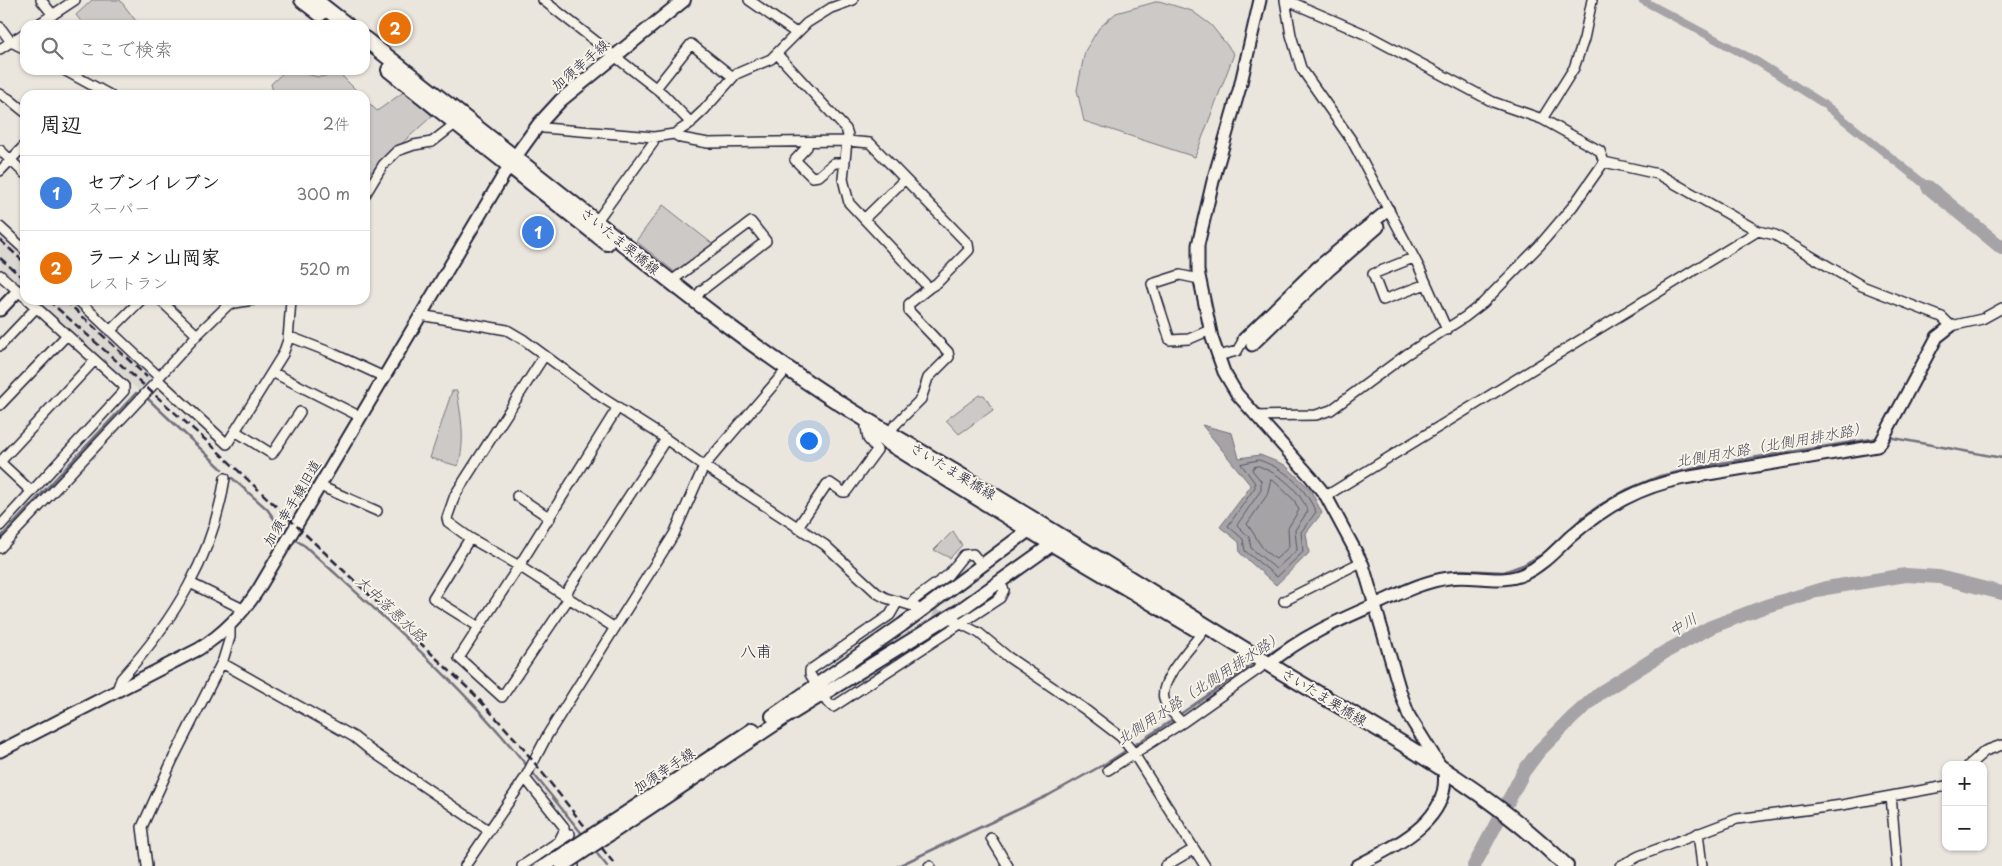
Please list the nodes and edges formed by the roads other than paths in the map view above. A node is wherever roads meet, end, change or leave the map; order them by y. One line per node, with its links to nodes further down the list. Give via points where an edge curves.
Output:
1 (41, 0): 12 (street)
2 (74, 0): 12 (street)
3 (302, 0): 14 (main road)
4 (315, 0): 15 (main road)
5 (542, 0): 25 (street)
6 (684, 0): 25 (main road, 加須幸手線)
7 (749, 0): 17 (street)
8 (853, 0): 17 (street, via 831,8)
9 (1260, 0): 58 (street, via 1198,245)
10 (1286, 0): 32 (street, via 1366,35 1493,102); 50 (street, via 1291,35 1301,68 1352,141)
11 (1592, 0): 32 (street, via 1574,68)
12 (52, 15): 13 (street)
13 (44, 20)
14 (328, 20)
15 (341, 20)
16 (0, 27): 19 (street)
17 (796, 33): 24 (street)
18 (20, 36): 19 (street)
19 (11, 42): 21 (street); 22 (street)
20 (370, 43): 43 (main road, さいたま栗橋線)
21 (20, 46)
22 (0, 49)
23 (370, 54): 34 (main road, さいたま栗橋線)
24 (777, 54): 27 (street); 38 (street, via 846,129)
25 (615, 55): 28 (street); 35 (main road, 加須幸手線, via 561,100)
26 (73, 75): 29 (street)
27 (733, 76): 28 (street, via 691,44); 33 (street)
28 (656, 88): 33 (street)
29 (101, 90)
30 (0, 94): 31 (street)
31 (20, 108)
32 (1542, 119): 44 (street, via 1600,151)
33 (691, 123): 36 (street)
34 (455, 124): 43 (main road, さいたま栗橋線); 49 (street, via 432,142 397,151 383,165)
35 (539, 124): 37 (street, via 544,128); 43 (main road, 加須幸手線)
36 (674, 134): 37 (street); 39 (street, via 708,143)
37 (654, 137): 52 (street, via 653,143)
38 (847, 141): 39 (street); 45 (street); 48 (street, via 870,143)
39 (808, 142): 45 (street, via 795,160 812,177 819,176 834,163)
40 (0, 150): 42 (street)
41 (20, 150): 42 (street)
42 (11, 160): 46 (street); 47 (street)
43 (512, 161): 52 (main road, さいたま栗橋線); 74 (street, 加須幸手線旧道); 88 (main road, さいたま栗橋線, via 712,324)
44 (1604, 162): 54 (street, via 1658,174); 77 (street, via 1539,246 1483,303)
45 (845, 163): 51 (street, via 843,179 849,203)
46 (20, 169)
47 (0, 171)
48 (905, 179): 51 (street); 61 (street, via 968,244 969,250)
49 (370, 187)
50 (1389, 213): 56 (street); 82 (street, via 1318,267)
51 (864, 219): 61 (street)
52 (596, 222): 59 (main road, さいたま栗橋線)
53 (0, 227): 55 (street)
54 (1758, 231): 75 (street, via 1775,235 1862,286 1942,317); 106 (street)
55 (20, 245)
56 (1413, 258): 60 (street); 60 (street, via 1373,274 1383,300)
57 (0, 274): 62 (street)
58 (1199, 279): 76 (street); 76 (street, via 1180,275 1152,284 1170,340 1189,339)
59 (670, 282): 64 (main road, さいたま栗橋線); 64 (street, via 751,222 766,241)
60 (1426, 284): 77 (street)
61 (929, 288): 98 (street, via 909,304 909,311 948,352 949,357 928,378 921,399)
62 (20, 292)
63 (20, 295): 73 (street)
64 (694, 301): 96 (main road, さいたま栗橋線)
65 (33, 305): 71 (street)
66 (83, 305): 78 (street)
67 (136, 305): 78 (street)
68 (165, 305): 80 (street)
69 (228, 305): 80 (street)
70 (291, 305): 81 (street)
71 (36, 308): 79 (street); 83 (street)
72 (2002, 308): 75 (street, via 1982,319)
73 (0, 310)
74 (420, 314): 84 (street, via 507,330); 89 (street, 加須幸手線旧道)
75 (1951, 326): 123 (street, via 1936,337 1877,446 1662,482 1641,489 1602,511 1537,567 1522,575 1489,580 1450,577)
76 (1210, 330): 85 (street)
77 (1447, 330): 94 (street, via 1407,354 1331,410 1316,415)
78 (110, 331): 90 (street)
79 (67, 335): 86 (street); 91 (street)
80 (197, 335): 90 (street)
81 (288, 336): 87 (street, via 283,354); 89 (street)
82 (1248, 342): 85 (street, via 1237,351)
83 (0, 346)
84 (544, 356): 92 (street); 112 (street, via 455,495 448,522)
85 (1218, 356): 94 (street, via 1237,394)
86 (95, 360): 100 (street); 104 (street, via 124,386 124,391)
87 (272, 372): 95 (street); 97 (street)
88 (782, 375): 96 (main road, さいたま栗橋線); 101 (street)
89 (384, 377): 95 (street, 加須幸手線旧道)
90 (158, 378): 97 (street, via 227,444); 114 (street)
91 (0, 405)
92 (618, 407): 99 (street); 108 (street)
93 (300, 412): 97 (street, via 272,454)
94 (1255, 416): 106 (street)
95 (361, 417): 103 (street, 加須幸手線旧道)
96 (867, 424): 98 (main road, さいたま栗橋線); 110 (main road, さいたま栗橋線); 111 (street, via 868,439 877,450 846,492 827,484)
97 (235, 431)
98 (890, 433): 110 (main road, さいたま栗橋線)
99 (666, 439): 101 (street); 120 (street)
100 (0, 462): 104 (street)
101 (704, 466): 111 (street); 128 (street, via 674,534)
102 (225, 478): 118 (street, via 211,539)
103 (320, 486): 107 (street); 124 (street, 加須幸手線旧道)
104 (32, 492): 109 (street)
105 (516, 496): 108 (street)
106 (1326, 496): 115 (street)
107 (377, 511)
108 (550, 518): 117 (street)
109 (0, 526)
110 (1034, 526): 113 (main road, さいたま栗橋線); 116 (main road)
111 (797, 528): 121 (street, via 825,545 877,593)
112 (470, 538): 117 (street); 127 (street, via 433,598)
113 (1058, 540): 119 (main road); 129 (main road, さいたま栗橋線); 131 (main road, さいたま栗橋線)
114 (0, 548)
115 (1362, 562): 122 (street); 123 (street)
116 (982, 565): 121 (street, via 973,554 964,555 948,575 915,599 913,606); 133 (main road)
117 (519, 566): 120 (street); 127 (street)
118 (190, 583): 124 (street); 132 (street, via 166,623 121,679)
119 (1000, 583): 125 (street, via 1004,590 1000,598); 133 (main road, via 960,610)
120 (567, 596): 127 (street, via 502,697 460,658); 128 (street)
121 (898, 601): 133 (street, via 890,615 810,670)
122 (1284, 601)
123 (1373, 602): 131 (street); 141 (street, via 1409,716)
124 (245, 610): 126 (street, 加須幸手線旧道)
125 (958, 621): 133 (street, via 833,707); 136 (street, via 1083,708)
126 (230, 627): 130 (street); 132 (street, 加須幸手線旧道, via 199,649)
127 (478, 627)
128 (615, 628): 142 (street)
129 (1202, 633): 131 (main road, さいたま栗橋線); 134 (street, via 1173,670 1164,690 1164,699)
130 (222, 663): 146 (street, via 354,737); 152 (street, via 142,827)
131 (1260, 663): 134 (street); 141 (main road, さいたま栗橋線)
132 (117, 690): 137 (street, 加須幸手線旧道)
133 (820, 690): 139 (main road, 加須幸手線, via 783,719); 139 (main road, 加須幸手線, via 799,698)
134 (1182, 724): 136 (street)
135 (2002, 746): 138 (street, via 1985,751)
136 (1131, 750): 140 (street); 151 (street)
137 (0, 751)
138 (1974, 761)
139 (700, 769): 155 (main road, 加須幸手線, bridge); 156 (main road, 加須幸手線, bridge)
140 (1108, 770)
141 (1445, 776): 145 (main road, さいたま栗橋線); 161 (street, via 1435,810 1418,830)
142 (524, 778): 146 (street); 150 (street, via 564,826)
143 (1942, 787): 144 (street)
144 (1891, 796): 147 (street, via 1754,816); 166 (street)
145 (1520, 829): 162 (main road, さいたま栗橋線); 163 (main road, さいたま栗橋線)
146 (488, 830): 153 (street)
147 (1698, 833): 164 (street); 165 (street)
148 (570, 834): 150 (street)
149 (991, 838): 158 (street)
150 (559, 841): 154 (street); 157 (street)
151 (1194, 849): 159 (street); 160 (street)
152 (147, 866)
153 (465, 866)
154 (522, 866)
155 (545, 866)
156 (562, 866)
157 (574, 866)
158 (1008, 866)
159 (1165, 866)
160 (1205, 866)
161 (1357, 866)
162 (1556, 866)
163 (1566, 866)
164 (1620, 866)
165 (1702, 866)
166 (1897, 866)

